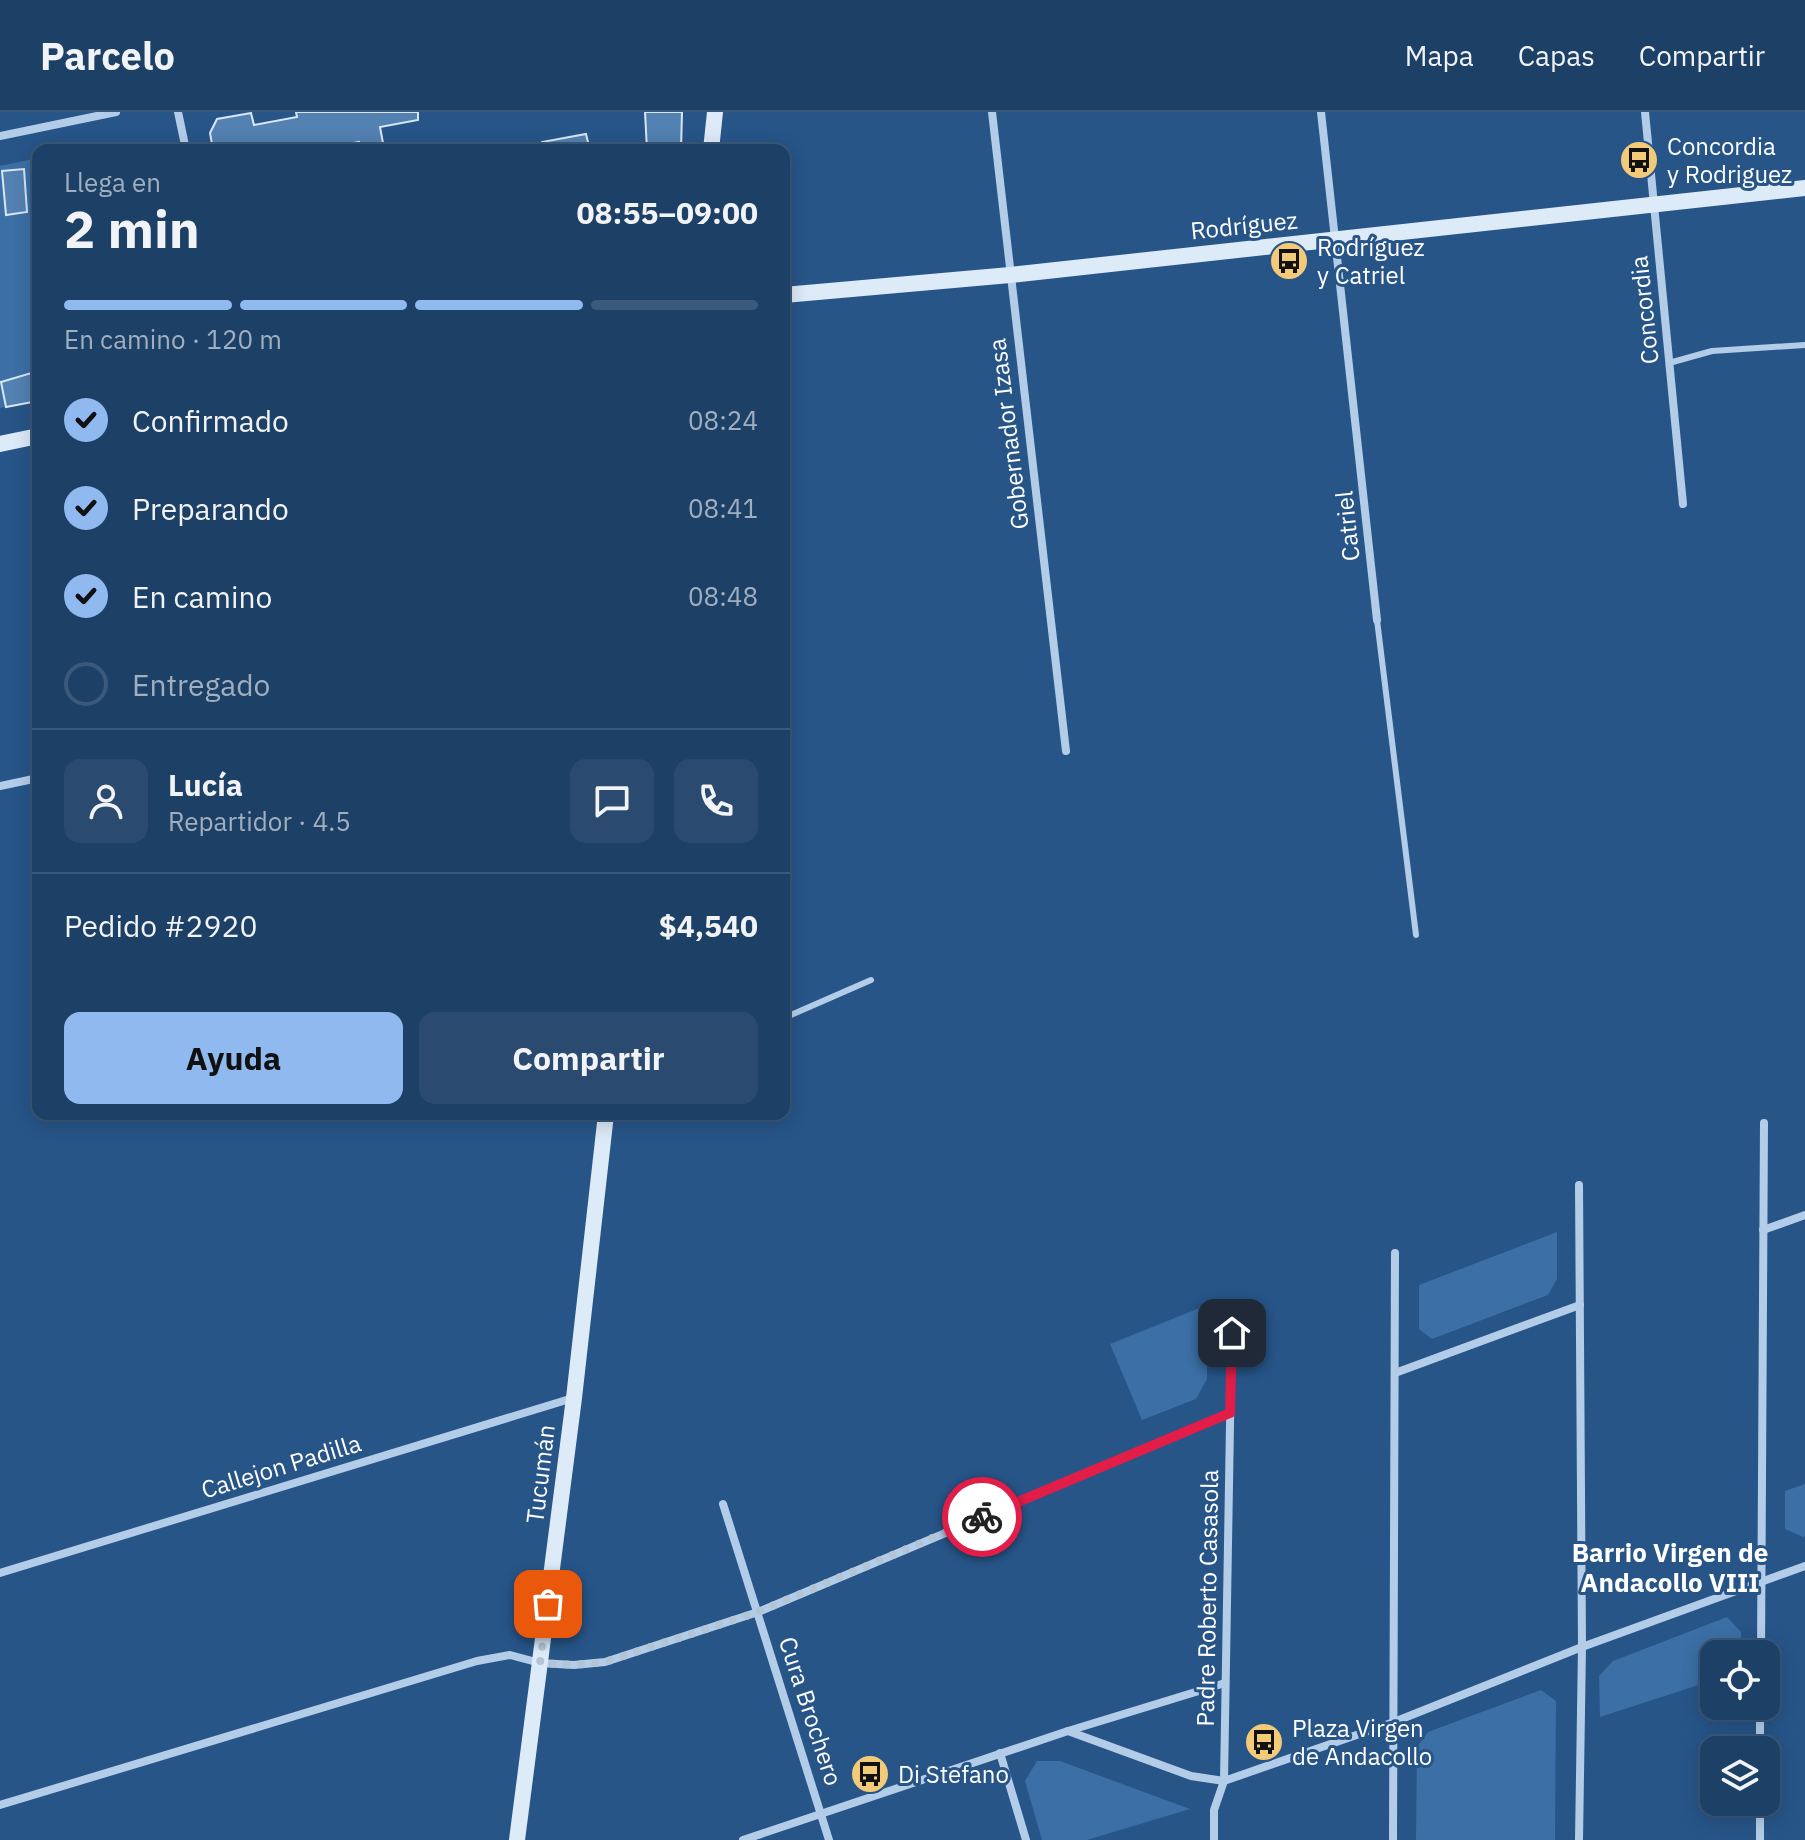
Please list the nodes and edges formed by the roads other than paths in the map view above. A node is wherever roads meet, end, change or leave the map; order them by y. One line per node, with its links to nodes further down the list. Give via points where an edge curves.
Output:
1 (116, 112): 7 (street)
2 (178, 112): 8 (street)
3 (715, 112): 9 (main road)
4 (992, 112): 13 (street, Gobernador Izasa)
5 (1321, 112): 12 (street, Catriel)
6 (1645, 112): 11 (street, Concordia)
7 (0, 136)
8 (185, 144)
9 (712, 144)
10 (1805, 188): 11 (main road, Rodríguez)
11 (1654, 205): 12 (main road, Rodríguez); 16 (street, Concordia)
12 (1335, 239): 13 (main road, Rodríguez); 20 (street, Catriel)
13 (1010, 275): 14 (main road, Rodríguez); 21 (street, Gobernador Izasa)
14 (790, 294)
15 (1805, 345): 16 (lane, via 1712,351)
16 (1669, 363): 19 (street, Concordia)
17 (32, 437): 18 (main road)
18 (0, 444)
19 (1683, 504)
20 (1377, 620): 24 (lane, Catriel)
21 (1066, 751)
22 (32, 779): 23 (street)
23 (0, 786)
24 (1416, 935)
25 (871, 980): 26 (lane)
26 (790, 1015)
27 (605, 1120): 36 (main road, Tucumán)
28 (1764, 1123): 31 (street)
29 (1579, 1185): 33 (street)
30 (1805, 1215): 31 (street)
31 (1763, 1230): 41 (street)
32 (1395, 1253): 35 (street)
33 (1580, 1305): 35 (street); 44 (street)
34 (1232, 1306): 37 (street, Padre Roberto Casasola)
35 (1395, 1373): 47 (street)
36 (574, 1398): 40 (street, Callejon Padilla); 45 (main road, Tucumán)
37 (1230, 1413): 42 (street); 46 (street, Padre Roberto Casasola)
38 (723, 1504): 42 (street, Cura Brochero)
39 (1805, 1566): 41 (street)
40 (0, 1573)
41 (1761, 1584): 43 (street); 44 (street)
42 (758, 1612): 45 (street, via 605,1662); 52 (street, Cura Brochero)
43 (1761, 1640)
44 (1582, 1647): 47 (street); 60 (street)
45 (540, 1663): 51 (street, via 510,1655 477,1661); 54 (main road, Tucumán)
46 (1225, 1683): 48 (street); 50 (street, Padre Roberto Casasola)
47 (1394, 1722): 50 (street); 59 (street)
48 (1068, 1731): 49 (street); 50 (street, via 1191,1776)
49 (1000, 1753): 52 (street); 57 (street)
50 (1224, 1781): 58 (street, Padre Roberto Casasola, via 1214,1810)
51 (0, 1805)
52 (821, 1812): 55 (street); 56 (street, Cura Brochero)
53 (1760, 1816): 61 (street)
54 (517, 1840)
55 (743, 1840)
56 (829, 1840)
57 (1026, 1840)
58 (1214, 1840)
59 (1393, 1840)
60 (1579, 1840)
61 (1760, 1840)

